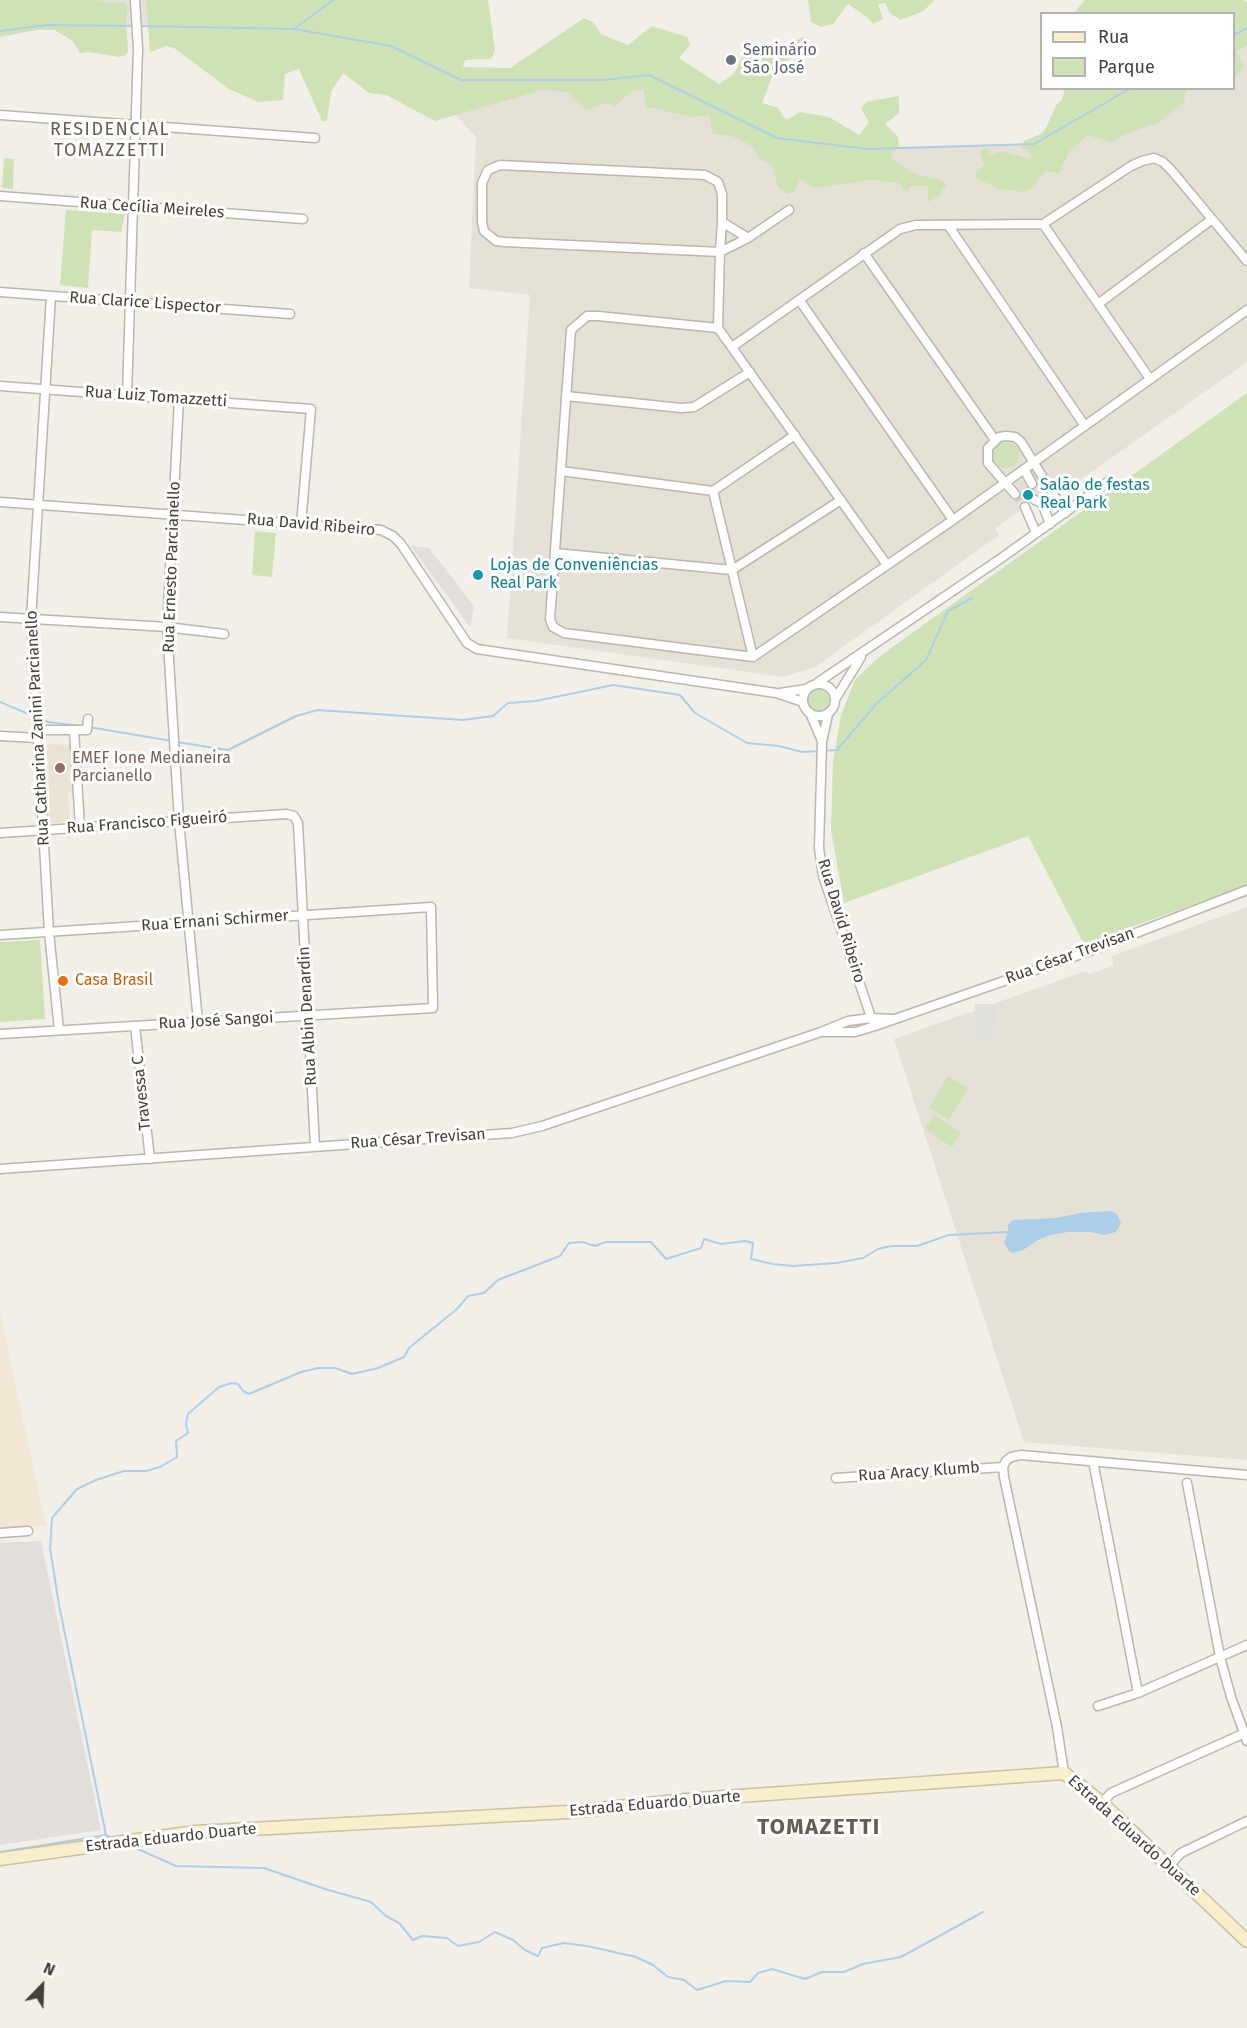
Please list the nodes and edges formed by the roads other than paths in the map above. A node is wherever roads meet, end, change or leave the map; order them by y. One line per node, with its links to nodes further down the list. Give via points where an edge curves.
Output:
1 (135, 0): 3 (street)
2 (0, 115): 3 (street)
3 (135, 125): 4 (street); 6 (street)
4 (315, 138)
5 (0, 196): 6 (street, Rua Cecília Meireles)
6 (133, 206): 8 (street, Rua Cecília Meireles); 20 (street)
7 (789, 210): 13 (street)
8 (303, 219)
9 (1211, 220): 11 (street, via 1172,171 1154,158 1131,166); 16 (street); 21 (street)
10 (722, 222): 13 (street); 14 (street); 14 (street, via 721,188 713,178 705,176 500,165 488,170 482,183 484,231 496,241)
11 (1043, 224): 12 (street); 21 (street)
12 (948, 225): 15 (street, via 900,229); 33 (street)
13 (748, 238): 14 (street)
14 (720, 252): 24 (street)
15 (864, 253): 19 (street); 35 (street)
16 (1247, 261)
17 (0, 292): 18 (street, Rua Clarice Lispector)
18 (51, 296): 20 (street, Rua Clarice Lispector); 29 (street, Rua Catharina Zanini Parcianello)
19 (800, 301): 25 (street); 51 (street)
20 (130, 302): 23 (street, Rua Clarice Lispector); 30 (street)
21 (1098, 304): 27 (street)
22 (1247, 310): 27 (street)
23 (290, 314)
24 (718, 328): 25 (street); 31 (street, via 587,316 571,330)
25 (732, 347): 26 (street)
26 (750, 372): 31 (street, via 694,407); 34 (street)
27 (1150, 379): 33 (street)
28 (0, 386): 29 (street, Rua Luiz Tomazzetti)
29 (45, 389): 30 (street, Rua Luiz Tomazzetti); 47 (street, Rua Catharina Zanini Parcianello)
30 (127, 395): 32 (street, Rua Luiz Tomazzetti)
31 (567, 396): 37 (street)
32 (179, 399): 50 (street, Rua Ernesto Parcianello); 52 (street, Rua Luiz Tomazzetti, via 311,409)
33 (1084, 426): 36 (street)
34 (795, 435): 42 (street); 46 (street)
35 (995, 440): 36 (street, via 1014,437 1022,442); 40 (street, via 988,448 988,463)
36 (1034, 462): 38 (street); 49 (street)
37 (561, 471): 42 (street); 55 (street)
38 (1022, 471): 40 (street); 41 (street)
39 (1109, 481): 49 (street)
40 (1004, 483): 43 (street); 51 (street)
41 (1030, 485)
42 (713, 491): 57 (street)
43 (1015, 494)
44 (1039, 500): 53 (street)
45 (0, 501): 47 (street, Rua David Ribeiro)
46 (841, 501): 56 (street); 57 (street)
47 (38, 504): 50 (street, Rua David Ribeiro); 59 (street, Rua Catharina Zanini Parcianello)
48 (1025, 507): 54 (street)
49 (1065, 513): 53 (street)
50 (172, 514): 52 (street, Rua David Ribeiro); 60 (street, Rua Ernesto Parcianello)
51 (953, 520): 56 (street)
52 (301, 524): 66 (street, Rua David Ribeiro, via 381,530 393,536 467,643 477,649)
53 (1050, 524): 54 (street)
54 (1036, 533): 62 (street)
55 (555, 553): 57 (street); 63 (street, via 550,619 553,627 564,633)
56 (886, 565): 63 (street)
57 (732, 570): 63 (street)
58 (0, 617): 59 (street)
59 (31, 619): 60 (street); 73 (street, Rua Catharina Zanini Parcianello)
60 (167, 627): 61 (street); 77 (street, Rua Ernesto Parcianello)
61 (225, 634)
62 (862, 654): 64 (street); 67 (street)
63 (753, 657)
64 (817, 683): 65 (street); 67 (street, via 830,687)
65 (806, 689): 66 (street, Rua David Ribeiro); 68 (street)
66 (776, 693): 68 (street, Rua David Ribeiro)
67 (836, 698): 70 (street)
68 (803, 702): 69 (street)
69 (810, 713): 70 (street); 75 (street, Rua David Ribeiro)
70 (828, 714): 75 (street, Rua David Ribeiro)
71 (88, 719): 72 (street, via 87,730)
72 (74, 730): 73 (street); 78 (street)
73 (38, 734): 74 (street); 79 (street, Rua Catharina Zanini Parcianello)
74 (0, 736)
75 (822, 742): 89 (street, Rua David Ribeiro, via 819,848 824,876)
76 (294, 816): 77 (street, Rua Francisco Figueiró, via 286,813); 82 (street, Rua Albin Denardin, via 298,823)
77 (179, 821): 78 (street, Rua Francisco Figueiró); 83 (street, Rua Ernesto Parcianello)
78 (80, 827): 79 (street, Rua Francisco Figueiró)
79 (43, 830): 80 (street, Rua Francisco Figueiró); 84 (street, Rua Catharina Zanini Parcianello)
80 (0, 833)
81 (1247, 891): 89 (street, Rua César Trevisan, via 1087,952 892,1019)
82 (303, 915): 83 (street, Rua Ernani Schirmer); 86 (street, Rua Ernani Schirmer, via 431,907); 87 (street, Rua Albin Denardin)
83 (189, 923): 84 (street, Rua Ernani Schirmer); 88 (street, Rua Ernesto Parcianello)
84 (49, 932): 85 (street, Rua Ernani Schirmer); 91 (street, Rua Catharina Zanini Parcianello)
85 (0, 935)
86 (433, 1008): 87 (street, Rua José Sangoi)
87 (308, 1016): 88 (street, Rua José Sangoi); 93 (street, Rua Albin Denardin)
88 (198, 1022): 90 (street, Rua José Sangoi)
89 (873, 1022): 93 (street, Rua César Trevisan, via 848,1020 532,1129)
90 (135, 1026): 91 (street, Rua José Sangoi); 94 (street, Travessa C)
91 (59, 1030): 92 (street, Rua José Sangoi)
92 (0, 1034)
93 (315, 1146): 94 (street, Rua César Trevisan)
94 (150, 1159): 95 (street, Rua César Trevisan)
95 (0, 1168)
96 (1093, 1461): 97 (street, via 1022,1455 1011,1457); 98 (street); 105 (street)
97 (1003, 1467): 99 (street, Rua Aracy Klumb); 108 (street)
98 (1247, 1475)
99 (836, 1478)
100 (1187, 1483): 104 (street)
101 (28, 1531): 102 (street)
102 (0, 1533)
103 (1247, 1645): 104 (street)
104 (1220, 1657): 105 (street); 107 (street)
105 (1138, 1693): 106 (street)
106 (1098, 1706)
107 (1246, 1736): 109 (street, via 1111,1793)
108 (1064, 1773): 109 (street, Estrada Eduardo Duarte); 111 (street, Estrada Eduardo Duarte, via 568,1812 195,1833)
109 (1102, 1803): 112 (street, Estrada Eduardo Duarte)
110 (1247, 1821): 112 (street, via 1181,1852)
111 (0, 1859)
112 (1168, 1866): 113 (street, Estrada Eduardo Duarte)
113 (1247, 1941)

